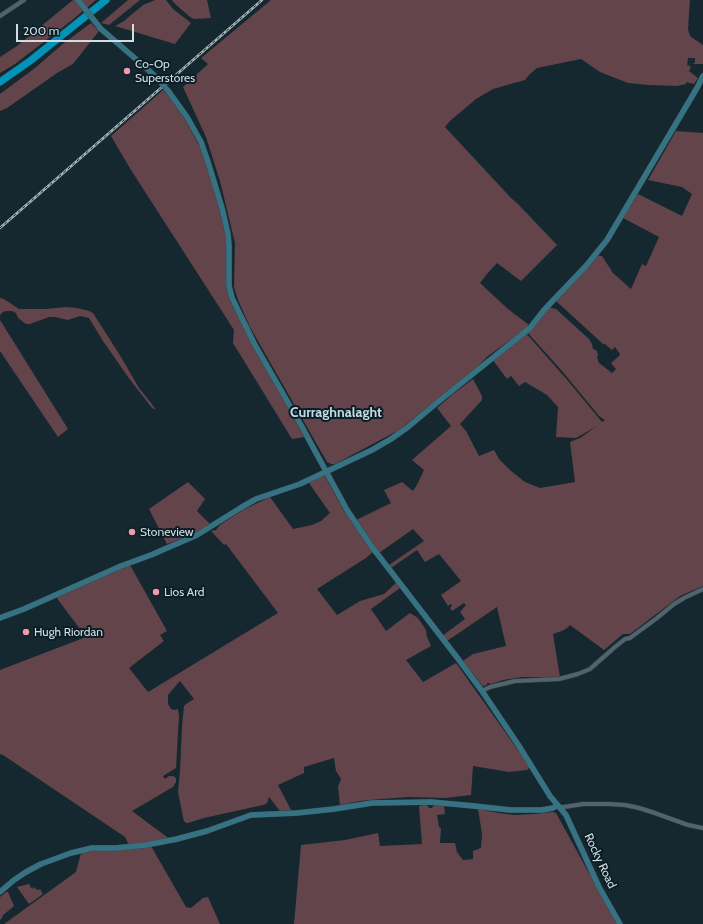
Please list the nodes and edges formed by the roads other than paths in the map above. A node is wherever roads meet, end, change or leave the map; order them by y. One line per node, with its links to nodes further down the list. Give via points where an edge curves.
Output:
1 (24, 0): 4 (street)
2 (78, 0): 7 (street, Rocky Road, bridge, via 101,29 158,79 187,117 201,142 228,234 229,286 232,298 255,345)
3 (106, 0): 6 (highway)
4 (0, 16)
5 (703, 76): 7 (street, via 607,240 530,328 391,439)
6 (0, 82)
7 (326, 472): 9 (street, via 256,499 197,535); 10 (street, Rocky Road, via 372,547)
8 (703, 589): 10 (street, via 674,604 630,638 625,639 590,669 559,679 515,681)
9 (0, 618)
10 (482, 691): 11 (street, Rocky Road, via 550,796)
11 (560, 807): 12 (street, via 586,804 625,805 688,826); 13 (street, via 509,810 431,802 372,803 329,810 251,815 177,839 116,848 92,848 71,853 26,872); 14 (street, Rocky Road)
12 (703, 828)
13 (0, 892)
14 (620, 924)

